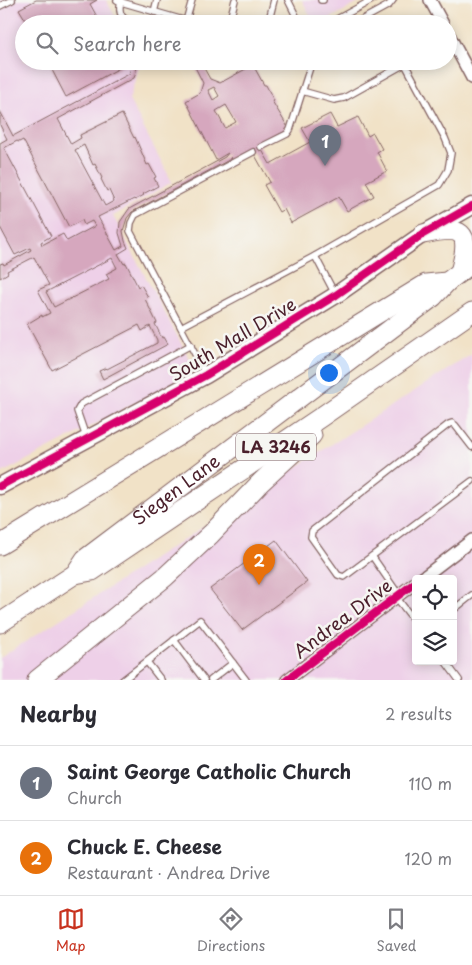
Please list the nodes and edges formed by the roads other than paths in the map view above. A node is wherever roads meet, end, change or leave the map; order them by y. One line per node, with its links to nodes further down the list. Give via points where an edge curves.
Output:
1 (12, 0): 11 (lane)
2 (157, 0): 12 (lane)
3 (192, 0): 15 (lane)
4 (235, 0): 16 (lane)
5 (274, 0): 17 (lane)
6 (288, 0): 18 (lane)
7 (372, 0): 19 (lane)
8 (393, 0): 20 (lane)
9 (430, 0): 21 (street)
10 (120, 1): 12 (lane); 13 (lane)
11 (0, 6)
12 (154, 12): 14 (lane)
13 (120, 15)
14 (165, 15)
15 (188, 15)
16 (231, 15)
17 (270, 15)
18 (296, 15)
19 (344, 15)
20 (371, 15)
21 (438, 15)
22 (457, 50): 26 (street)
23 (310, 70): 27 (lane)
24 (395, 70): 27 (lane, via 344,98 334,100)
25 (411, 70): 32 (lane, via 451,153 448,170 440,185)
26 (472, 78)
27 (302, 91): 28 (lane, via 290,130)
28 (261, 147)
29 (253, 152): 36 (lane, via 135,215 131,223 130,230)
30 (472, 206): 31 (street, South Mall Drive)
31 (423, 234): 33 (main road, via 446,230 459,231 466,236 469,240 468,253); 34 (street, South Mall Drive)
32 (315, 256): 34 (lane); 36 (lane)
33 (463, 272): 45 (main road, via 426,284); 47 (main road, Siegen Lane / LA 3246, via 84,559)
34 (336, 295): 38 (street, South Mall Drive)
35 (472, 312): 39 (main road, Siegen Lane / LA 3246)
36 (181, 328): 37 (lane)
37 (191, 345): 38 (lane); 40 (lane, via 81,404 77,411)
38 (206, 375): 40 (street, South Mall Drive)
39 (321, 417): 47 (main road, Siegen Lane / LA 3246, via 92,571); 59 (main road, via 318,430 211,534 164,577)
40 (87, 439): 43 (street, South Mall Drive)
41 (472, 448): 46 (lane, via 455,425 449,424 310,534 341,577)
42 (472, 481): 46 (lane)
43 (0, 486)
44 (472, 540): 48 (street)
45 (0, 545)
46 (372, 556): 51 (lane)
47 (75, 574): 54 (main road, Siegen Lane / LA 3246)
48 (426, 575)
49 (412, 585): 51 (street, Andrea Drive)
50 (472, 595): 52 (lane)
51 (398, 596): 53 (lane); 65 (street, Andrea Drive)
52 (457, 607)
53 (414, 620)
54 (0, 623)
55 (174, 640): 56 (lane); 57 (lane, via 200,620); 62 (lane)
56 (147, 662): 60 (lane); 61 (lane)
57 (233, 663): 63 (lane); 64 (lane)
58 (448, 665): 66 (lane)
59 (37, 680)
60 (123, 680)
61 (161, 680)
62 (204, 680)
63 (211, 680)
64 (246, 680)
65 (288, 680)
66 (459, 680)

